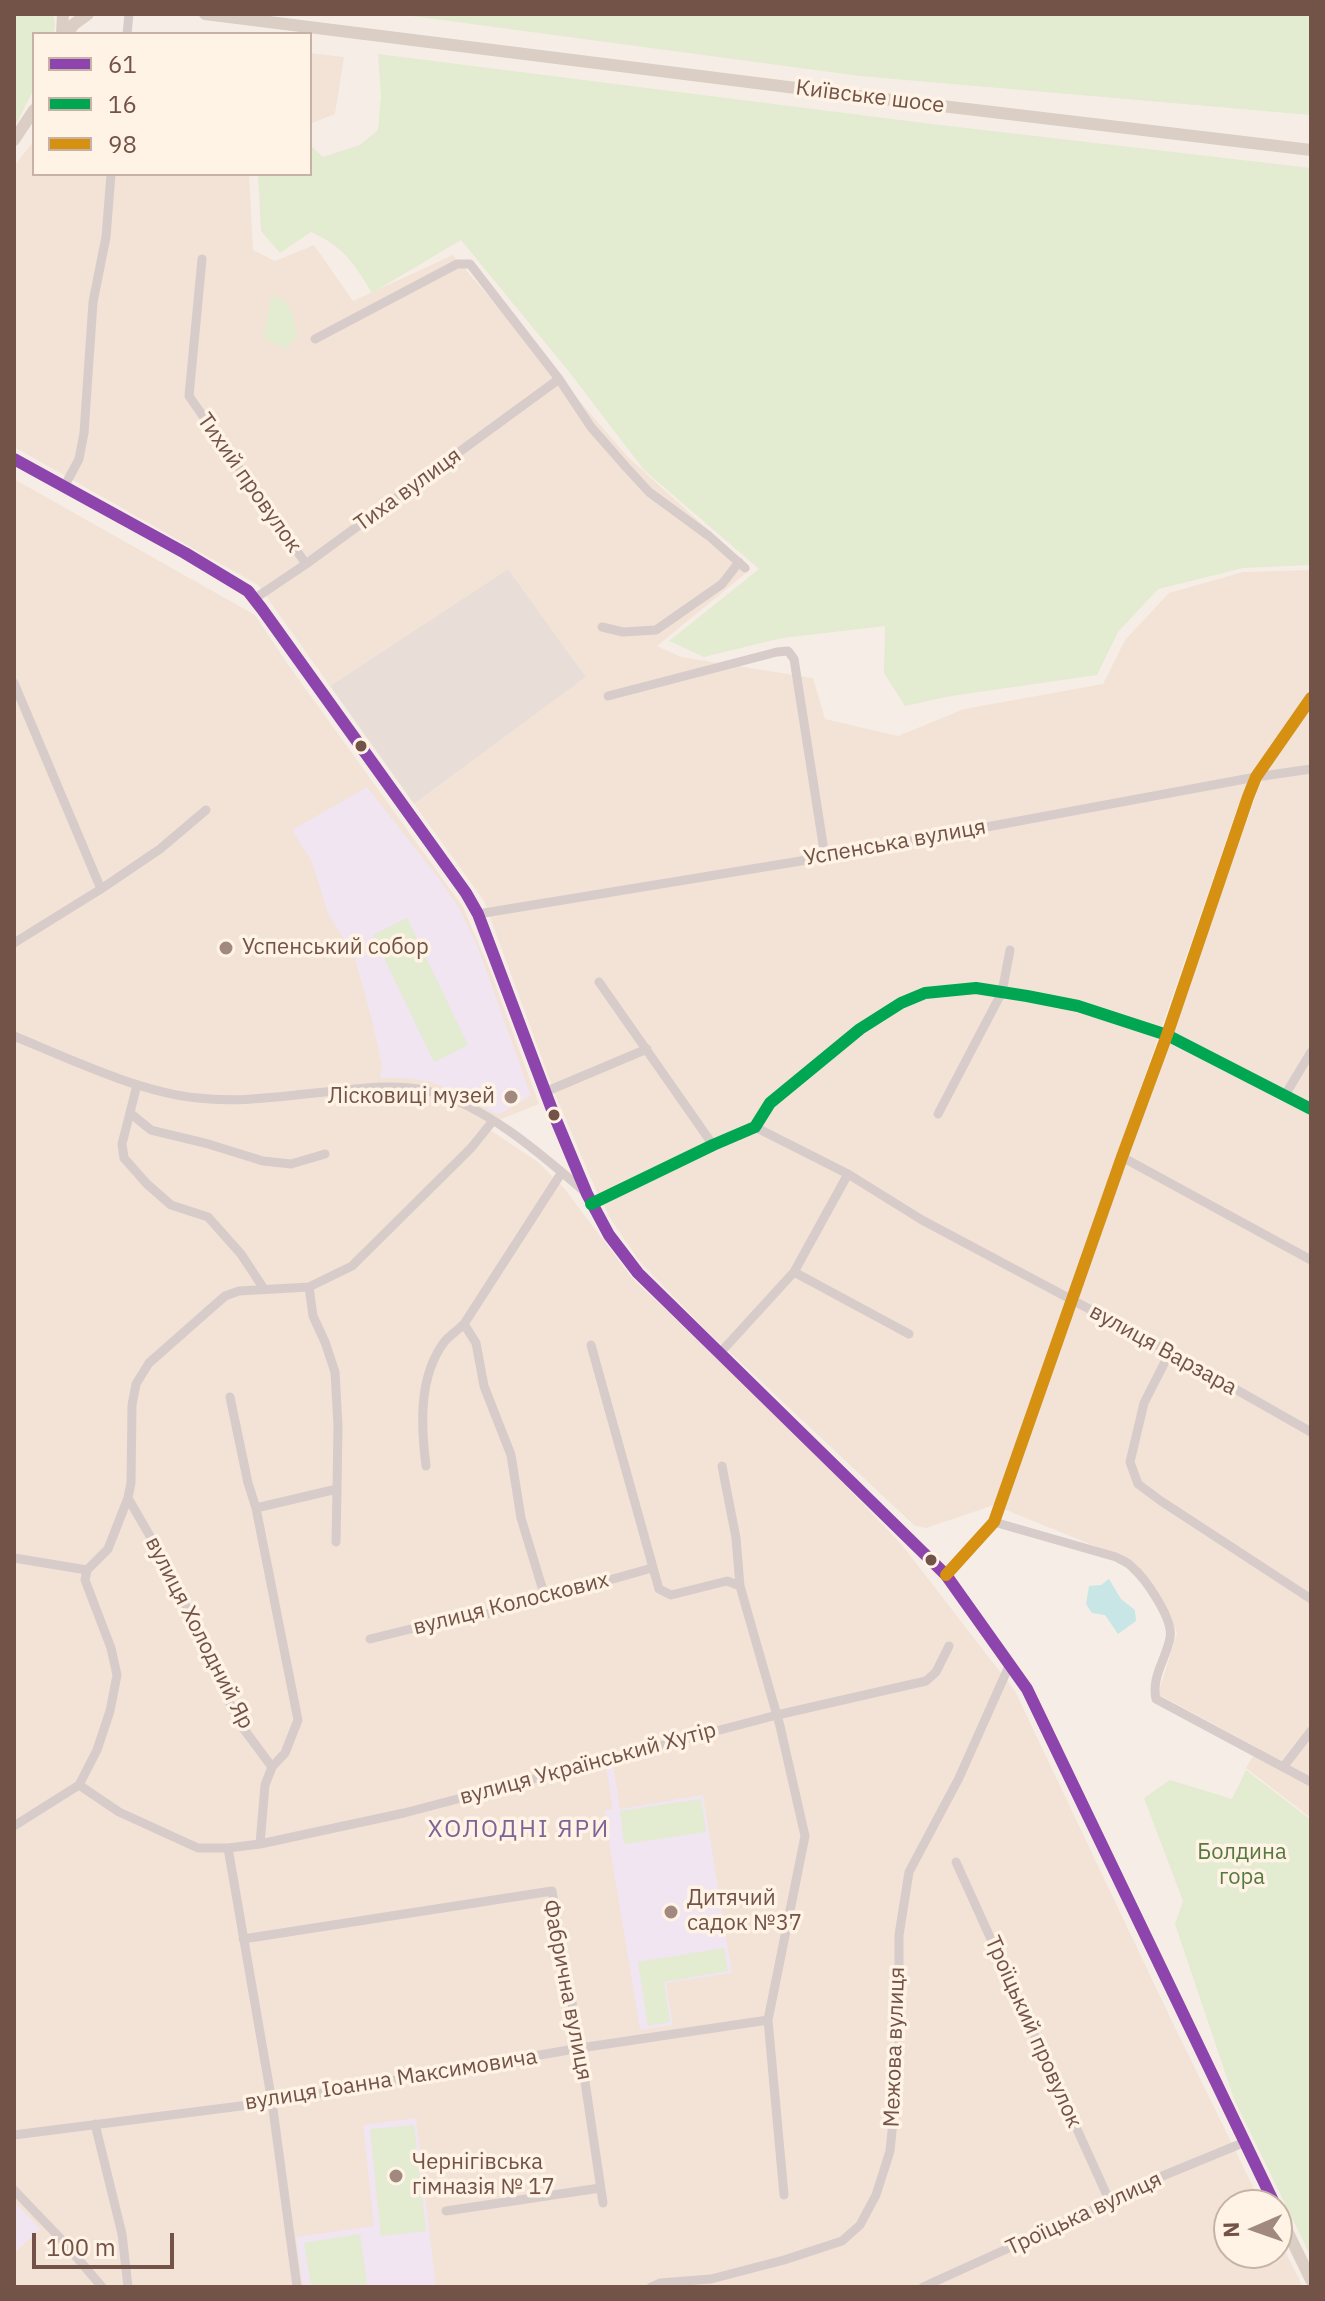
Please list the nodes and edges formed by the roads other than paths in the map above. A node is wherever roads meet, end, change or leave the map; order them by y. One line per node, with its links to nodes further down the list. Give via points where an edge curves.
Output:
1 (88, 14): 3 (main road)
2 (205, 14): 6 (main road, Київське шосе)
3 (66, 32)
4 (32, 113): 5 (main road)
5 (14, 140)
6 (1311, 150)
7 (111, 176): 12 (street, via 93,302 84,433 79,459)
8 (202, 259): 13 (street, Тихий провулок, via 189,396)
9 (315, 339): 10 (street, via 457,264 470,264)
10 (559, 379): 13 (street, Тиха вулиця); 15 (street, via 591,427 649,492 742,565 656,630)
11 (14, 459): 12 (main road)
12 (64, 487): 14 (main road, via 185,553)
13 (306, 564): 14 (street, Тиха вулиця)
14 (254, 599): 24 (main road)
15 (602, 627)
16 (14, 683): 23 (street)
17 (608, 696): 22 (street, via 788,651 794,659)
18 (1311, 698): 20 (main road)
19 (1311, 769): 20 (street, Успенська вулиця)
20 (1256, 777): 22 (street, Успенська вулиця); 29 (main road)
21 (206, 810): 23 (street)
22 (825, 857): 24 (street, Успенська вулиця)
23 (101, 889): 25 (street)
24 (478, 914): 34 (main road)
25 (14, 943)
26 (1010, 950): 28 (street)
27 (599, 982): 31 (street)
28 (1002, 992): 29 (street, via 1078,1006); 38 (street); 40 (street, via 976,988 925,993 901,1003 789,1086)
29 (1167, 1035): 35 (street); 43 (main road)
30 (14, 1036): 33 (street)
31 (647, 1049): 34 (street); 41 (street)
32 (1311, 1052): 35 (street)
33 (137, 1085): 37 (street); 39 (street, via 196,1098 245,1100 403,1088 462,1102)
34 (545, 1092): 46 (main road)
35 (1285, 1095): 36 (street)
36 (1311, 1109)
37 (130, 1113): 42 (street, via 151,1130 263,1161 291,1164); 50 (street, via 124,1158 171,1205 208,1217)
38 (938, 1114)
39 (492, 1122): 44 (street); 49 (street, via 352,1266)
40 (755, 1127): 41 (street); 45 (street, вулиця Варзара)
41 (713, 1145): 46 (street)
42 (325, 1154)
43 (1122, 1157): 47 (street); 51 (main road)
44 (562, 1172): 46 (street); 52 (street)
45 (848, 1174): 48 (street); 51 (street, вулиця Варзара, via 922,1220)
46 (589, 1199): 56 (main road, via 638,1273)
47 (1311, 1260)
48 (794, 1272): 53 (street); 56 (street)
49 (309, 1287): 50 (street); 61 (street, via 313,1316 335,1372)
50 (264, 1289): 62 (street, via 225,1296 149,1363 136,1384 132,1405)
51 (1072, 1299): 55 (street, вулиця Варзара); 64 (main road)
52 (464, 1324): 59 (street, via 446,1339 427,1381); 71 (street, via 476,1343 484,1386 511,1455 521,1518)
53 (909, 1334)
54 (591, 1345): 67 (street)
55 (1170, 1352): 58 (street, вулиця Варзара); 72 (street, via 1144,1403 1130,1462 1138,1484)
56 (720, 1353): 69 (main road)
57 (230, 1397): 63 (street)
58 (1311, 1432)
59 (426, 1466)
60 (722, 1466): 70 (street)
61 (337, 1489): 63 (street); 65 (street)
62 (128, 1498): 68 (street, via 108,1549); 79 (street, вулиця Холодний Яр, via 173,1576 240,1724)
63 (256, 1508): 79 (street, via 298,1720 285,1753)
64 (994, 1522): 69 (main road); 78 (street, via 1131,1565 1171,1628 1153,1687 1156,1699)
65 (336, 1542)
66 (14, 1558): 68 (street)
67 (652, 1568): 70 (street, via 659,1589 671,1595 727,1581); 71 (street, вулиця Колоскових)
68 (87, 1570): 81 (street, via 85,1580 117,1675 106,1724)
69 (946, 1575): 75 (main road)
70 (740, 1586): 76 (street)
71 (545, 1597): 73 (street, вулиця Колоскових)
72 (1311, 1599)
73 (370, 1639)
74 (949, 1646): 76 (street, вулиця Український Хутір, via 926,1681)
75 (1009, 1666): 92 (main road, via 1027,1689); 105 (street, Межова вулиця, via 909,1872 899,1935 899,2062 890,2151 860,2225 842,2241 784,2260 711,2279)
76 (777, 1715): 83 (street, вулиця Український Хутір, via 404,1813); 87 (street, via 805,1836)
77 (1311, 1731): 78 (street)
78 (1284, 1766): 80 (street)
79 (272, 1767): 83 (street, via 265,1785)
80 (1311, 1782)
81 (79, 1785): 82 (street); 84 (street, вулиця Український Хутір, via 119,1812 198,1848)
82 (14, 1826)
83 (260, 1844): 84 (street, вулиця Український Хутір)
84 (228, 1848): 86 (street)
85 (956, 1862): 97 (street, Троїцький провулок)
86 (243, 1939): 88 (street, Фабрична вулиця, via 552,1891); 89 (street)
87 (768, 2020): 88 (street, вулиця Іоанна Максимовича); 96 (street)
88 (580, 2048): 89 (street, вулиця Іоанна Максимовича); 93 (street, Фабрична вулиця)
89 (272, 2102): 90 (street, вулиця Іоанна Максимовича); 104 (street)
90 (95, 2124): 91 (street, вулиця Іоанна Максимовича); 103 (street, via 122,2234)
91 (14, 2135)
92 (1245, 2142): 94 (main road); 97 (street, Троїцька вулиця)
93 (600, 2188): 98 (street, Фабрична вулиця); 99 (street)
94 (1267, 2189)
95 (14, 2190): 102 (street)
96 (784, 2195)
97 (1110, 2202): 106 (street, Троїцька вулиця)
98 (603, 2203)
99 (446, 2211)
100 (1293, 2242): 101 (main road)
101 (1311, 2280)
102 (102, 2287)
103 (128, 2287)
104 (297, 2287)
105 (651, 2287)
106 (923, 2287)

